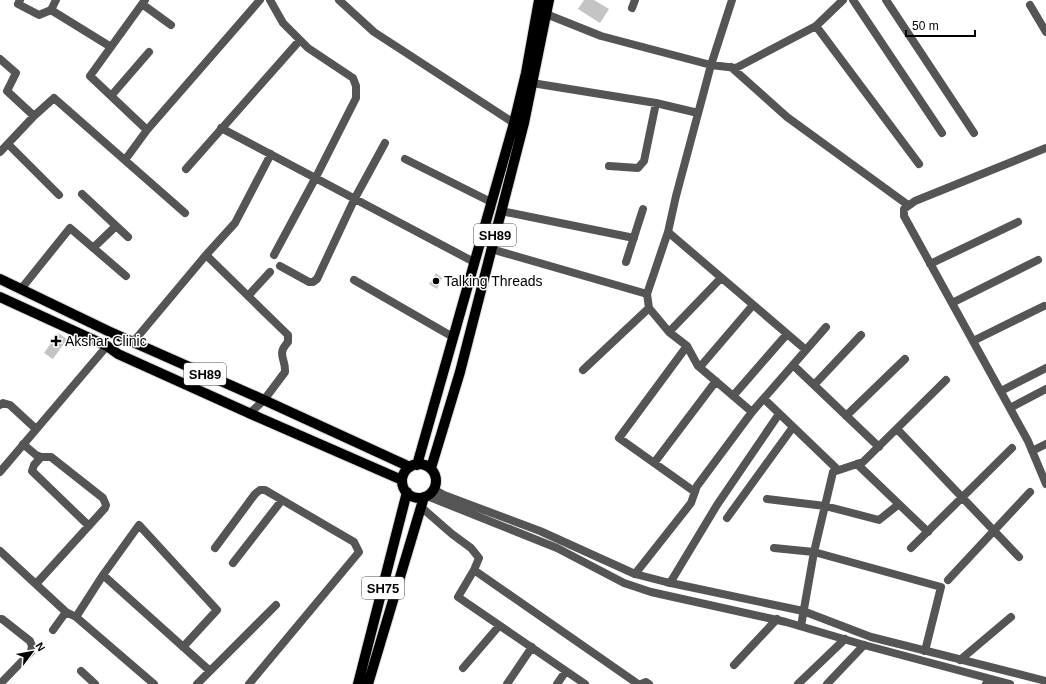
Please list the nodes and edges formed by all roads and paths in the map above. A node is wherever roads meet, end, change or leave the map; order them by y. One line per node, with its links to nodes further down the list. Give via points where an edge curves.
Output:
1 (20, 0): 14 (street, via 18,4 39,16)
2 (56, 0): 14 (street)
3 (260, 0): 32 (street)
4 (270, 0): 19 (street, via 283,23)
5 (339, 0): 30 (street, via 374,32)
6 (538, 0): 30 (main road, SH89, via 527,67)
7 (549, 0): 15 (main road, SH89)
8 (732, 0): 23 (street)
9 (843, 0): 17 (street)
10 (854, 0): 33 (street)
11 (886, 0): 34 (street)
12 (144, 2): 16 (street); 20 (street)
13 (1030, 5): 18 (street)
14 (51, 10): 20 (street)
15 (546, 14): 23 (street, via 601,36); 25 (main road, SH89)
16 (171, 25)
17 (816, 26): 24 (street, via 736,68); 42 (street)
18 (1046, 32)
19 (300, 40): 31 (street); 45 (street, via 353,78 356,86 356,98)
20 (111, 48): 26 (street, via 90,76)
21 (149, 52): 26 (street)
22 (0, 59): 29 (street, via 16,73 7,91)
23 (711, 65): 24 (street); 28 (street)
24 (731, 67): 50 (street, via 787,117)
25 (532, 83): 27 (street); 52 (main road, SH89)
26 (111, 96): 32 (street)
27 (656, 103): 28 (street); 43 (street, via 642,165 638,168)
28 (698, 114): 56 (street)
29 (34, 116): 36 (street); 40 (street, via 54,98)
30 (514, 123): 49 (main road, SH89)
31 (221, 128): 39 (street); 44 (street)
32 (148, 130): 40 (street)
33 (942, 133)
34 (974, 133)
35 (384, 143): 48 (street)
36 (8, 144): 38 (street); 47 (street)
37 (1046, 148): 50 (street)
38 (0, 152)
39 (271, 154): 45 (street); 61 (street, via 235,223)
40 (125, 160): 53 (street)
41 (405, 160): 49 (street)
42 (919, 164)
43 (609, 166)
44 (186, 169)
45 (316, 177): 48 (street); 62 (street)
46 (82, 194): 55 (street)
47 (59, 195)
48 (355, 198): 64 (street); 67 (street, via 317,279 309,282)
49 (491, 202): 64 (main road, SH89)
50 (908, 206): 66 (street, via 904,209 904,216)
51 (643, 209): 58 (street)
52 (501, 211): 58 (street); 60 (main road, SH89)
53 (185, 213)
54 (1018, 222): 66 (street)
55 (116, 226): 57 (street); 59 (street)
56 (668, 232): 70 (street); 74 (street)
57 (128, 237)
58 (634, 238): 65 (street)
59 (93, 248): 69 (street); 73 (street, via 70,228)
60 (491, 249): 74 (street); 122 (main road, SH89, via 460,372)
61 (206, 255): 75 (street); 86 (street)
62 (274, 255)
63 (1038, 260): 77 (street)
64 (474, 262): 85 (main road, SH89)
65 (626, 262)
66 (930, 264): 77 (street)
67 (280, 266)
68 (270, 272): 75 (street)
69 (126, 276)
70 (721, 278): 78 (street); 82 (street)
71 (0, 280): 73 (main road, SH89)
72 (354, 280): 85 (street)
73 (21, 290): 86 (main road, SH89)
74 (647, 294): 80 (street)
75 (248, 296): 103 (street, via 284,330 289,339 281,355 285,372)
76 (0, 297): 88 (main road, SH89)
77 (952, 303): 87 (street)
78 (753, 305): 83 (street); 93 (street)
79 (1044, 306): 87 (street)
80 (649, 308): 82 (street); 95 (street)
81 (826, 327): 90 (street)
82 (669, 332): 89 (street)
83 (787, 334): 90 (street); 101 (street)
84 (861, 335): 98 (street)
85 (453, 337): 121 (main road, SH89)
86 (134, 341): 103 (main road, SH89)
87 (973, 341): 100 (street)
88 (107, 346): 107 (main road, SH89, via 118,354); 111 (street)
89 (687, 346): 93 (street); 119 (street, via 619,438)
90 (806, 350): 92 (street)
91 (905, 359): 109 (street)
92 (793, 365): 98 (street); 102 (street)
93 (700, 367): 97 (street)
94 (1046, 368): 100 (street)
95 (583, 370)
96 (946, 380): 112 (street)
97 (716, 381): 101 (street); 119 (street)
98 (814, 385): 109 (street)
99 (1046, 389): 105 (street)
100 (1001, 391): 105 (street)
101 (733, 396): 106 (street)
102 (764, 399): 106 (street); 108 (street)
103 (264, 400): 107 (street); 121 (main road, SH89)
104 (0, 405): 111 (street, via 10,405)
105 (1010, 408): 117 (street)
106 (752, 412): 128 (street)
107 (249, 414): 125 (main road, SH89)
108 (779, 414): 110 (street); 151 (street, via 717,505)
109 (846, 416): 115 (street)
110 (793, 427): 124 (street); 136 (street)
111 (36, 429): 113 (street)
112 (897, 429): 115 (street); 131 (street)
113 (23, 444): 118 (street); 123 (street)
114 (1046, 444): 117 (street)
115 (878, 447): 120 (street, via 863,462)
116 (1012, 448): 131 (street)
117 (1032, 451): 126 (street)
118 (41, 457): 137 (street, via 32,471); 137 (street, via 51,457 103,498 105,508)
119 (654, 463): 128 (street)
120 (857, 464): 124 (street); 134 (street)
121 (413, 466): 122 (main road, via 422,464); 125 (main road, via 405,471)
122 (430, 468): 130 (main road, via 436,476 435,486)
123 (0, 470)
124 (838, 470): 135 (street, via 833,472)
125 (402, 480): 127 (main road)
126 (1046, 484)
127 (407, 492): 130 (main road, via 412,496); 182 (main road, SH75)
128 (695, 492): 148 (street, via 691,503)
129 (1030, 492): 138 (street)
130 (426, 497): 147 (street, via 452,534 472,548 479,558); 148 (street, via 444,495 540,531); 159 (street, via 557,548 632,586); 183 (main road, SH75)
131 (963, 498): 138 (street); 139 (street)
132 (767, 499): 135 (street)
133 (282, 500): 140 (street, via 265,490 260,490); 146 (street); 181 (street, via 354,542 360,552)
134 (899, 504): 135 (street, via 879,520); 139 (street)
135 (825, 506): 144 (street)
136 (727, 518)
137 (89, 526): 152 (street)
138 (994, 531): 145 (street); 150 (street)
139 (928, 532): 142 (street)
140 (215, 548)
141 (774, 548): 144 (street)
142 (911, 548)
143 (0, 551): 152 (street)
144 (814, 552): 154 (street); 167 (street, via 941,586)
145 (1019, 557)
146 (233, 563)
147 (474, 570): 160 (street, via 458,597); 187 (street)
148 (635, 574): 151 (street)
149 (103, 575): 156 (street); 165 (street); 165 (street, via 139,525 217,610)
150 (948, 580)
151 (670, 583): 154 (street)
152 (36, 584): 155 (street)
153 (276, 605): 173 (street)
154 (803, 611): 161 (street); 167 (street, via 871,637)
155 (66, 612): 156 (street); 162 (street)
156 (76, 616): 179 (street)
157 (1011, 617): 168 (street)
158 (0, 619): 177 (street, via 30,641 32,646 31,652)
159 (777, 619): 161 (street); 169 (street)
160 (499, 626): 166 (street); 171 (street)
161 (800, 626): 163 (street)
162 (53, 630)
163 (845, 639): 164 (street); 189 (street)
164 (864, 645): 175 (street); 190 (street)
165 (183, 647): 173 (street)
166 (532, 647): 174 (street); 184 (street)
167 (925, 651): 168 (street)
168 (960, 660): 170 (street)
169 (734, 665)
170 (984, 666): 175 (street); 176 (street)
171 (463, 668)
172 (81, 671): 178 (street)
173 (210, 671): 180 (street)
174 (566, 671): 185 (street); 186 (street)
175 (987, 680): 191 (street)
176 (1046, 681)
177 (0, 684)
178 (94, 684)
179 (154, 684)
180 (197, 684)
181 (249, 684)
182 (358, 684)
183 (368, 684)
184 (507, 684)
185 (557, 684)
186 (585, 684)
187 (640, 684): 188 (street)
188 (649, 684)
189 (798, 684)
190 (827, 684)
191 (1010, 684)

